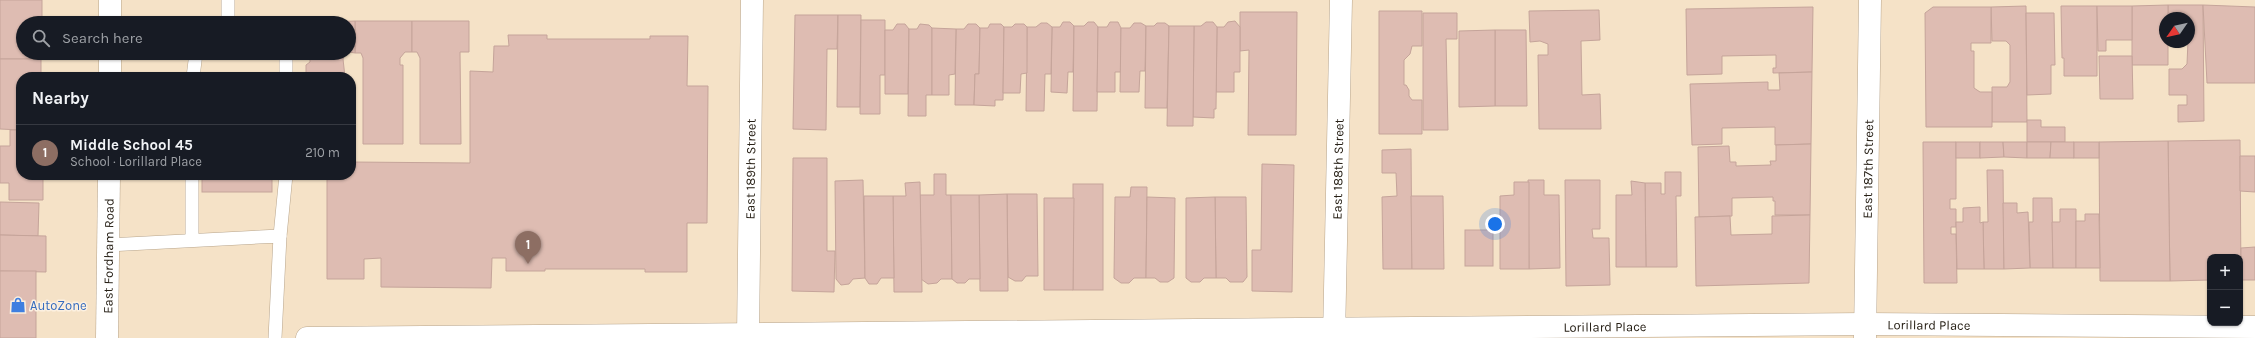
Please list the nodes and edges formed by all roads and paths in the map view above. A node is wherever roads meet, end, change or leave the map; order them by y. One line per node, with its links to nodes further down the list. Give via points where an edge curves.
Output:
1 (110, 0): 6 (street)
2 (228, 0): 7 (lane)
3 (752, 0): 23 (street, East 189th Street)
4 (1341, 0): 22 (street, East 188th Street)
5 (1870, 0): 21 (street, East 187th Street)
6 (110, 16)
7 (228, 16)
8 (110, 60): 11 (street)
9 (195, 60): 12 (lane)
10 (286, 60): 13 (lane)
11 (110, 72)
12 (194, 72)
13 (286, 72)
14 (109, 180): 19 (street, East Fordham Road)
15 (192, 180): 18 (lane)
16 (286, 180): 17 (lane)
17 (280, 236): 18 (lane); 25 (lane)
18 (192, 240): 19 (lane)
19 (108, 245): 24 (street, East Fordham Road)
20 (2255, 327): 21 (street, Lorillard Place)
21 (1865, 331): 22 (street, Lorillard Place)
22 (1334, 334): 23 (street, Lorillard Place)
23 (748, 336): 26 (street, Lorillard Place)
24 (108, 338)
25 (276, 338)
26 (307, 338)

